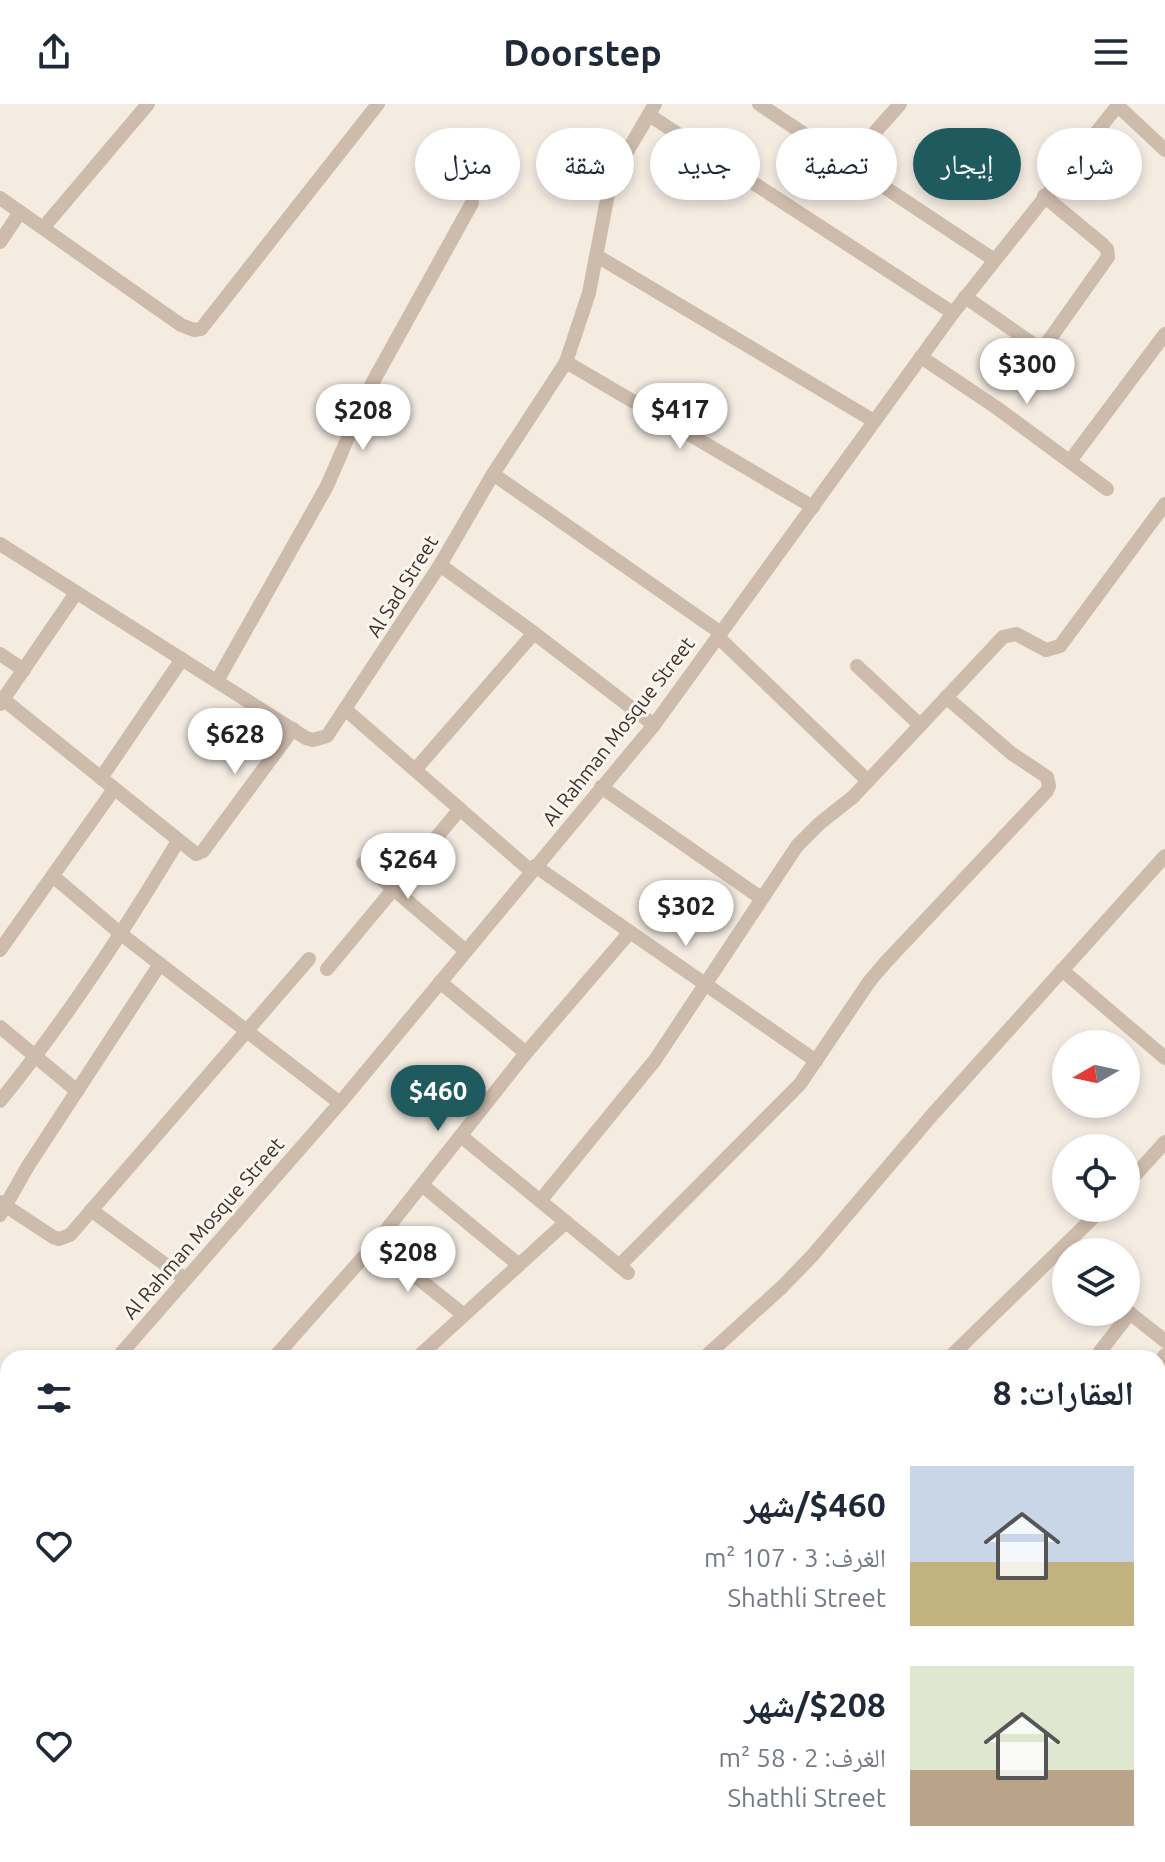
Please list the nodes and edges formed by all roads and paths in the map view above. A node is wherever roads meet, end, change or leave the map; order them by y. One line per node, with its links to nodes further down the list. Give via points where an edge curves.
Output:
1 (148, 104): 15 (street)
2 (759, 104): 18 (street)
3 (900, 104): 7 (street)
4 (1118, 105): 8 (street, Al Rahman Mosque Street); 9 (street)
5 (371, 106): 15 (street, via 201,329 181,325)
6 (652, 109): 17 (street, Al Sad Street, via 617,169); 20 (street)
7 (879, 128)
8 (1099, 128)
9 (1165, 150)
10 (0, 198): 14 (street)
11 (1041, 200): 18 (street, Al Rahman Mosque Street)
12 (1049, 200): 22 (street, via 1102,244 1108,257)
13 (472, 203): 42 (street, via 369,389 327,486)
14 (20, 212): 15 (street); 16 (street)
15 (43, 228)
16 (0, 242)
17 (597, 256): 24 (street, Al Sad Street); 26 (street)
18 (993, 259): 19 (street, Al Rahman Mosque Street)
19 (965, 297): 20 (street, Al Rahman Mosque Street); 22 (street)
20 (953, 313): 23 (street, Al Rahman Mosque Street)
21 (1165, 334): 27 (street)
22 (1042, 350): 25 (street)
23 (921, 357): 26 (street, Al Rahman Mosque Street); 27 (street)
24 (566, 362): 28 (street, Al Sad Street); 31 (street)
25 (1065, 366)
26 (874, 421): 31 (street, Al Rahman Mosque Street)
27 (1070, 461): 29 (street)
28 (493, 474): 34 (street, Al Sad Street); 37 (street)
29 (1107, 489)
30 (1165, 504): 32 (street)
31 (813, 507): 37 (street, Al Rahman Mosque Street)
32 (1160, 522): 43 (street, via 1060,646 1046,650 1016,634 1003,637)
33 (0, 544): 35 (street, Al Sad Street)
34 (440, 565): 36 (street); 45 (street, Al Sad Street)
35 (76, 593): 39 (street, Al Sad Street); 41 (street)
36 (534, 633): 46 (street); 49 (street)
37 (719, 635): 46 (street, Al Rahman Mosque Street); 51 (street)
38 (0, 654): 41 (street)
39 (182, 659): 42 (street, Al Sad Street); 50 (street)
40 (857, 666): 47 (street)
41 (24, 670): 44 (street)
42 (217, 681): 48 (street, Al Sad Street)
43 (946, 697): 47 (street); 77 (street, via 1039,770 1049,786 885,963)
44 (2, 702): 50 (street)
45 (346, 710): 48 (street, Al Sad Street, via 321,740); 49 (street)
46 (654, 725): 52 (street, Al Rahman Mosque Street)
47 (920, 725): 51 (street)
48 (293, 729): 55 (street, via 203,851 196,854)
49 (415, 770): 54 (street)
50 (101, 778): 53 (street)
51 (868, 781): 61 (street, via 797,846)
52 (601, 787): 58 (street, Al Rahman Mosque Street); 61 (street)
53 (114, 789): 55 (street); 59 (street)
54 (460, 809): 58 (street); 60 (street)
55 (178, 841): 63 (street)
56 (1165, 856): 69 (street)
57 (363, 863): 60 (street)
58 (533, 869): 62 (street); 65 (street, Al Rahman Mosque Street)
59 (54, 877): 63 (street); 64 (street)
60 (394, 889): 65 (street); 68 (street)
61 (761, 898): 71 (street)
62 (630, 932): 71 (street); 74 (street)
63 (121, 934): 67 (street); 75 (street)
64 (2, 944)
65 (466, 951): 70 (street, Al Rahman Mosque Street)
66 (309, 959): 73 (street)
67 (160, 964): 73 (street); 78 (street)
68 (327, 969)
69 (1062, 970): 76 (street); 100 (street, via 812,1256)
70 (440, 982): 74 (street); 80 (street, Al Rahman Mosque Street)
71 (706, 984): 77 (street); 85 (street, via 655,1060)
72 (0, 1027): 75 (street)
73 (246, 1031): 80 (street); 87 (street)
74 (526, 1053): 81 (street)
75 (36, 1056): 78 (street); 79 (street)
76 (1165, 1058)
77 (816, 1061): 88 (street, via 623,1270)
78 (77, 1091): 86 (street)
79 (0, 1101)
80 (340, 1103): 92 (street, Al Rahman Mosque Street)
81 (461, 1136): 84 (street); 85 (street)
82 (1165, 1142): 83 (street)
83 (1140, 1170)
84 (422, 1185): 90 (street); 91 (street)
85 (540, 1201): 88 (street)
86 (2, 1208): 87 (street, via 59,1239 70,1235)
87 (91, 1210): 92 (street)
88 (566, 1222): 91 (street)
89 (1089, 1222): 101 (street)
90 (375, 1244): 93 (street); 98 (street)
91 (519, 1265): 93 (street)
92 (185, 1279): 97 (street, Al Rahman Mosque Street)
93 (464, 1315): 99 (street)
94 (1140, 1321): 96 (street)
95 (1118, 1326): 102 (street)
96 (1165, 1341)
97 (124, 1350)
98 (282, 1350)
99 (426, 1350)
100 (713, 1350)
101 (957, 1350)
102 (1101, 1350)

